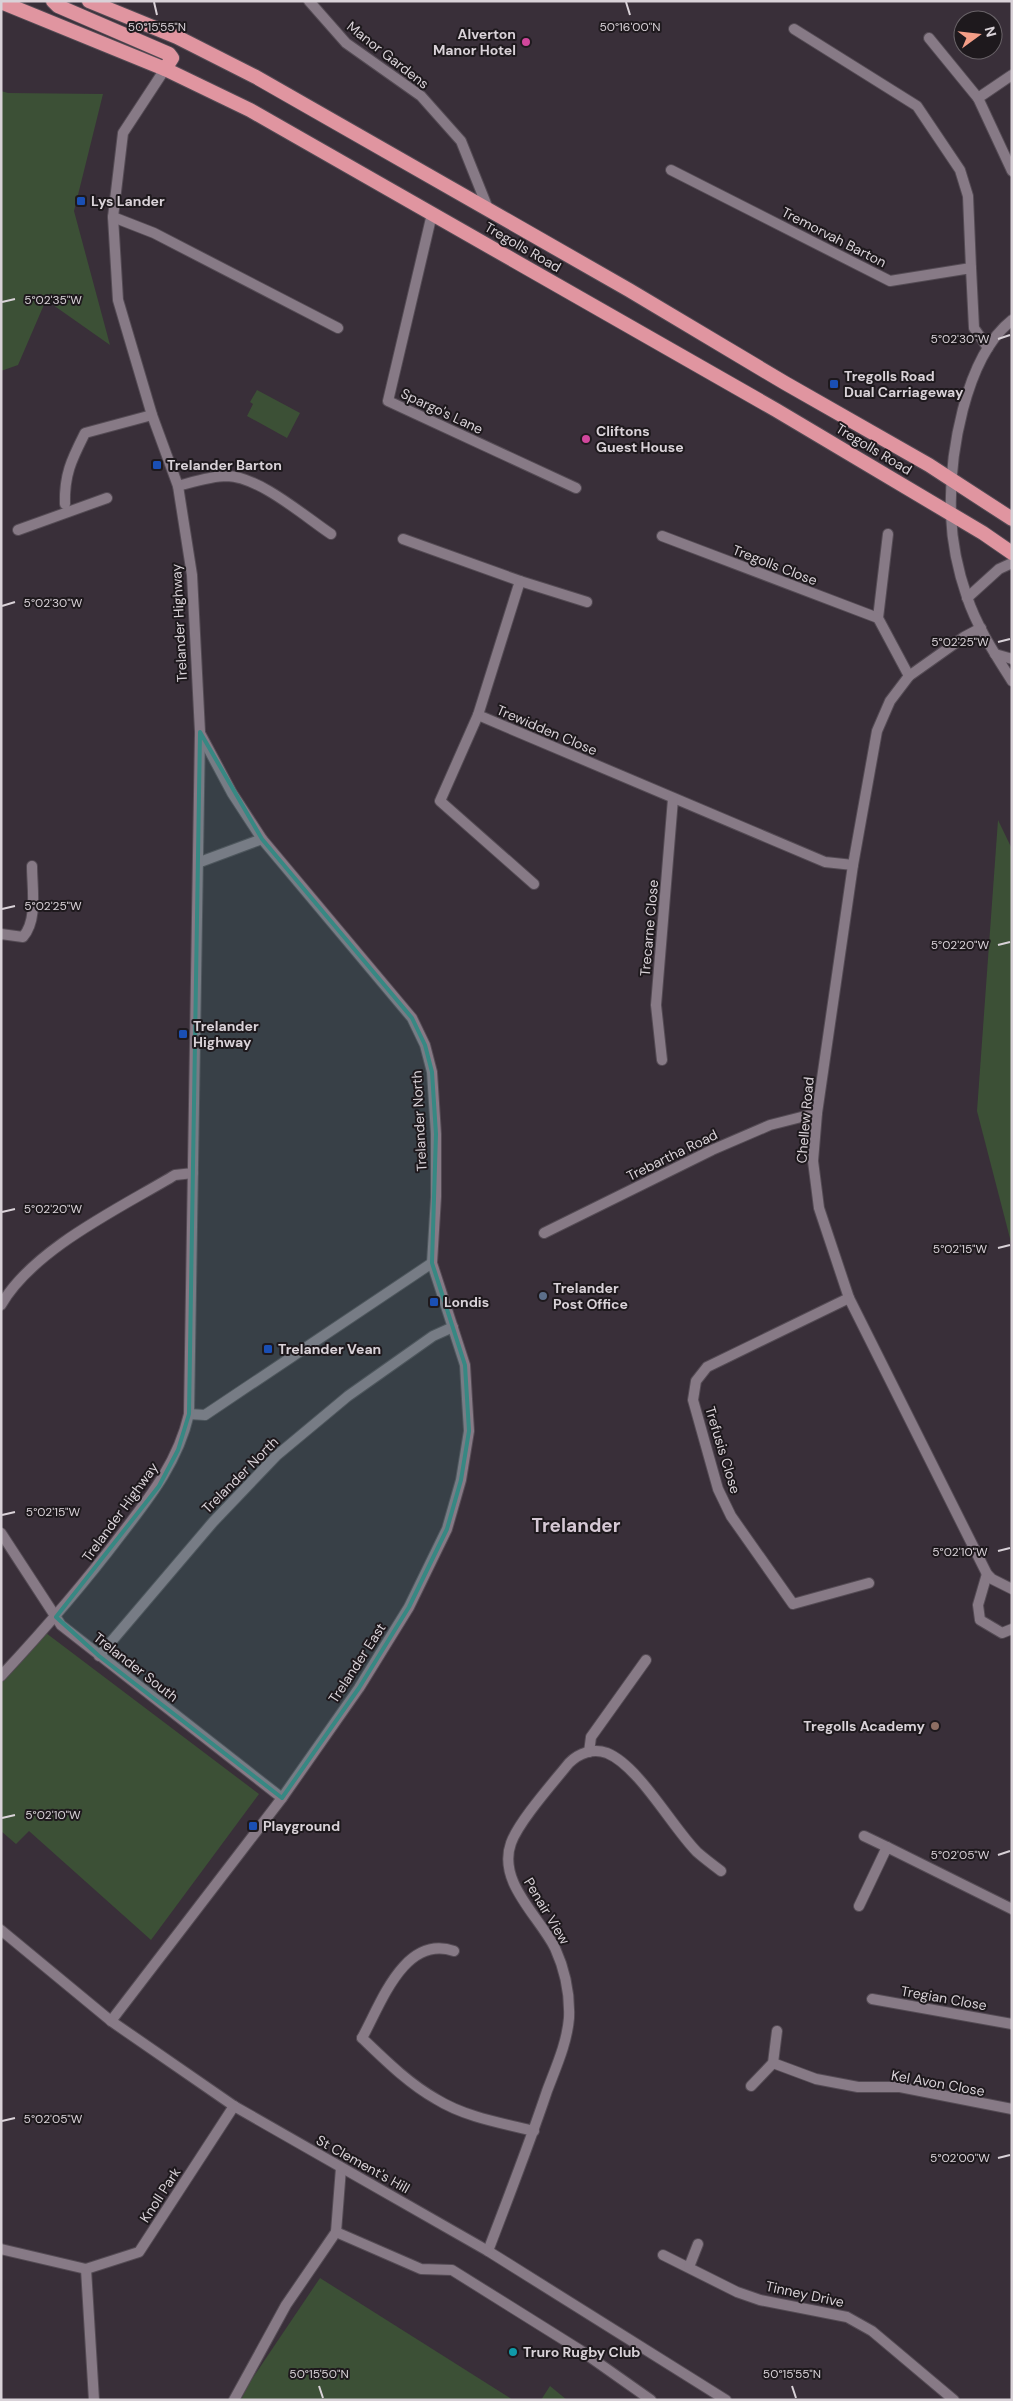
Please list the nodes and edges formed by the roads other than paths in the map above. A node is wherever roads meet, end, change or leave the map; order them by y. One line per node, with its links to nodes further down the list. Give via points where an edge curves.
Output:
1 (53, 1): 7 (highway, via 169,54 171,59)
2 (89, 1): 12 (highway, Tregolls Road, via 178,37 256,77)
3 (309, 1): 12 (street, Manor Gardens, via 346,43 421,96 461,141)
4 (1, 2): 7 (highway, Tregolls Road)
5 (794, 29): 15 (street, via 918,106 960,170 968,196)
6 (929, 38): 9 (street)
7 (166, 68): 13 (highway, Tregolls Road, via 250,110); 14 (street, Trelander Highway, via 123,134)
8 (1012, 75): 9 (street)
9 (978, 98): 11 (street)
10 (671, 170): 15 (street, Tremorvah Barton, via 890,281)
11 (1012, 171)
12 (489, 211): 20 (highway, Tregolls Road)
13 (432, 214): 22 (street, Spargo's Lane, via 388,401); 25 (highway, Tregolls Road)
14 (113, 217): 17 (street, via 154,233); 19 (street, Trelander Highway, via 118,300)
15 (971, 268): 18 (street, via 974,328)
16 (1012, 320): 18 (street)
17 (338, 328)
18 (988, 348): 20 (street, via 968,393 956,442)
19 (152, 415): 21 (street, Trelander Highway); 24 (street, via 85,433 69,464 64,483)
20 (953, 479): 25 (street); 26 (highway, Tregolls Road)
21 (178, 486): 28 (street, via 228,476 248,481); 44 (street, Trelander Highway, via 192,575)
22 (576, 488)
23 (107, 498): 24 (street)
24 (65, 508): 27 (street)
25 (951, 514): 32 (highway, Tregolls Road); 35 (street, via 956,556)
26 (1012, 519)
27 (18, 530)
28 (331, 534)
29 (888, 534): 37 (street)
30 (662, 536): 37 (street, Tregolls Close)
31 (403, 539): 34 (street)
32 (1012, 553)
33 (1012, 564): 35 (street, via 999,569)
34 (520, 581): 36 (street); 43 (street, Trewidden Close)
35 (967, 598): 38 (street)
36 (587, 602)
37 (878, 618): 41 (street)
38 (981, 628): 39 (street); 41 (street, Chellew Road)
39 (995, 654): 40 (street); 42 (street)
40 (1012, 659)
41 (910, 676): 48 (street, Chellew Road, via 890,701 877,731)
42 (1012, 681)
43 (478, 716): 45 (street, Trewidden Close); 50 (street, via 440,802)
44 (200, 732): 46 (street, Trelander North, via 232,793); 47 (street, Trelander Highway)
45 (673, 799): 48 (street, Trewidden Close, via 825,862); 52 (street, Trecarne Close, via 656,1005)
46 (262, 839): 47 (street); 56 (street, Trelander North, via 412,1018 425,1045 432,1072 436,1134)
47 (200, 862): 54 (street, Trelander Highway)
48 (853, 865): 53 (street, Chellew Road)
49 (32, 866): 51 (street, via 33,905 29,930 22,937)
50 (534, 884)
51 (1, 934)
52 (662, 1060)
53 (817, 1113): 55 (street, Trebartha Road, via 770,1124); 57 (street, Chellew Road, via 813,1162 819,1208)
54 (193, 1173): 58 (street, via 175,1175 71,1238 31,1266); 60 (street, Trelander Highway)
55 (544, 1233)
56 (432, 1262): 59 (street, Trelander East); 60 (street, via 205,1415)
57 (849, 1298): 62 (street, Chellew Road); 63 (street, Trefusis Close, via 707,1367 696,1381 694,1400 718,1489 731,1516 794,1604)
58 (1, 1305)
59 (454, 1328): 67 (street, Trelander North, via 433,1336 348,1396 276,1456 213,1522); 71 (street, Trelander East, via 465,1365 469,1431 461,1480 447,1529 409,1607 359,1688)
60 (189, 1414): 65 (street, Trelander Highway, via 178,1450 159,1486)
61 (1, 1533): 65 (street, Trelander South)
62 (987, 1574): 64 (street); 66 (street, via 978,1605 980,1620 1002,1633)
63 (870, 1582)
64 (1012, 1589)
65 (56, 1617): 67 (street, Trelander South, via 61,1625); 69 (street, Trelander Highway)
66 (1012, 1629)
67 (99, 1656): 71 (street, Trelander South)
68 (646, 1660): 70 (street, via 590,1737)
69 (1, 1676)
70 (588, 1752): 74 (street, via 607,1753 635,1775 697,1851); 87 (street, Penair View, via 569,1763 511,1841 509,1850 511,1877 554,1946 569,2000 566,2038)
71 (282, 1798): 80 (street, Trelander East)
72 (864, 1836): 73 (street)
73 (887, 1847): 75 (street); 76 (street)
74 (721, 1872)
75 (859, 1906)
76 (1012, 1909)
77 (1, 1930): 80 (street, St Clement's Hill)
78 (454, 1951): 87 (street, via 441,1947 410,1959 395,1978 362,2038 436,2100 474,2117)
79 (872, 2000): 81 (street, Tregian Close)
80 (111, 2021): 85 (street, St Clement's Hill)
81 (1012, 2024)
82 (777, 2032): 83 (street)
83 (773, 2064): 84 (street); 86 (street, Kel Avon Close, via 816,2079 858,2087 900,2087)
84 (751, 2086)
85 (234, 2106): 88 (street, St Clement's Hill); 95 (street, Knoll Park, via 139,2252)
86 (1012, 2109)
87 (534, 2131): 92 (street, Penair View)
88 (342, 2168): 89 (street); 92 (street, St Clement's Hill)
89 (336, 2232): 97 (street, via 286,2305); 98 (street, via 421,2268 452,2270 580,2350)
90 (698, 2244): 94 (street)
91 (1, 2249): 95 (street)
92 (488, 2251): 99 (street, St Clement's Hill)
93 (663, 2255): 94 (street, Tinney Drive)
94 (689, 2267): 100 (street, Tinney Drive, via 760,2300 846,2317 872,2331)
95 (86, 2269): 96 (street)
96 (94, 2400)
97 (234, 2400)
98 (651, 2400)
99 (726, 2400)
100 (954, 2400)

